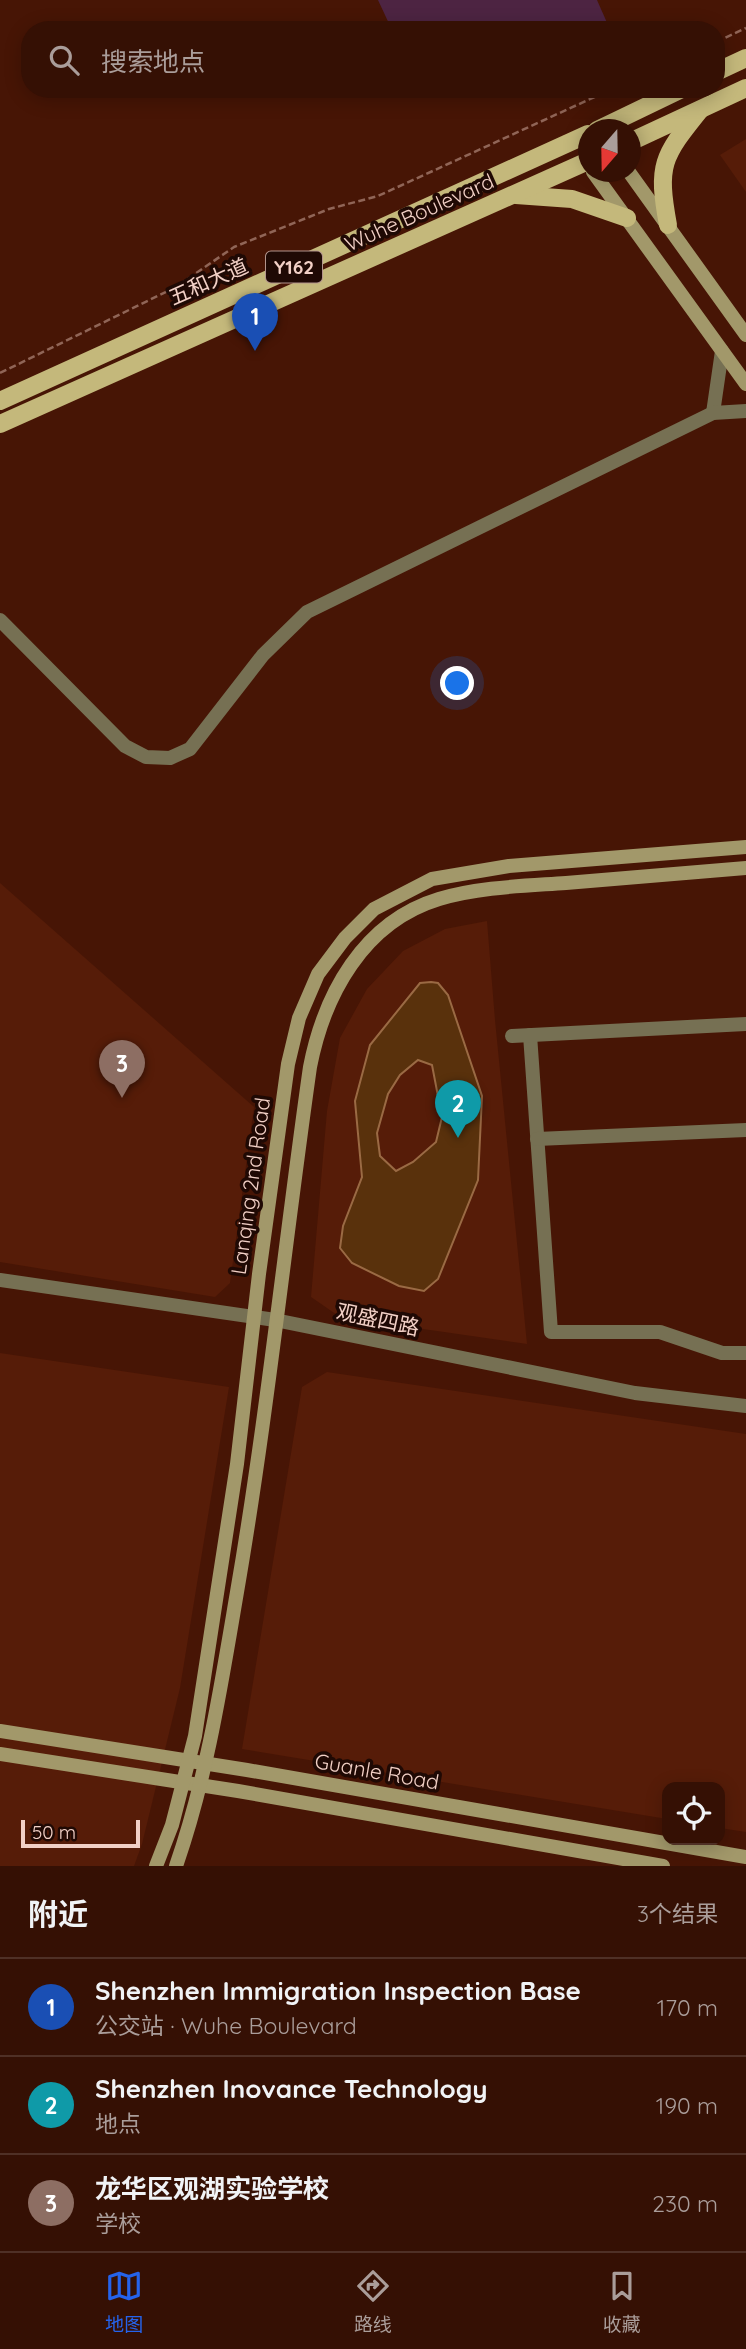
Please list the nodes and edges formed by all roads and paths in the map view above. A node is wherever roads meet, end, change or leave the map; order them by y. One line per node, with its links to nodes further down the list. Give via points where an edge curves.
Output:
1 (746, 28): 2 (path)
2 (725, 38)
3 (746, 58): 4 (main road)
4 (725, 68)
5 (746, 88): 8 (main road)
6 (592, 98): 20 (path, via 378,196 329,209 234,247 176,287)
7 (663, 98): 9 (main road)
8 (700, 110): 10 (main road); 17 (main road, via 677,138 662,171)
9 (620, 119)
10 (641, 137)
11 (578, 139): 22 (main road, 五和大道 / Y162)
12 (578, 169): 15 (main road, Wuhe Boulevard / Y162)
13 (601, 182): 16 (street)
14 (636, 182): 17 (street)
15 (513, 195): 16 (main road, via 572,199); 25 (main road, Wuhe Boulevard / Y162)
16 (627, 218): 19 (street)
17 (668, 225): 18 (street)
18 (746, 335)
19 (722, 351): 21 (street); 24 (street)
20 (0, 373)
21 (746, 384)
22 (0, 401)
23 (746, 411): 24 (street)
24 (713, 413): 26 (street, via 307,612 263,656 190,749 170,758 146,757 125,746)
25 (0, 424)
26 (0, 620)
27 (746, 847): 35 (street, Lanqing 2nd Road, via 454,874 411,887 359,923 318,974 299,1018 288,1064)
28 (746, 868): 36 (street, Lanqing 2nd Road, via 458,895 420,907 374,938 337,985 314,1044)
29 (746, 1024): 30 (street)
30 (530, 1035): 31 (street); 33 (street)
31 (512, 1036)
32 (746, 1130): 33 (street)
33 (537, 1139): 37 (street, via 551,1332 660,1332 722,1353)
34 (0, 1280): 35 (street, 观盛四路)
35 (254, 1317): 36 (street, 观盛四路); 41 (street, Lanqing 2nd Road, via 237,1464)
36 (275, 1320): 38 (street, 观盛四路, via 635,1393); 42 (street, Lanqing 2nd Road, via 258,1467)
37 (746, 1353)
38 (746, 1406)
39 (0, 1731): 41 (street, Guanle Road)
40 (0, 1754): 43 (street, Guanle Road)
41 (190, 1761): 42 (street, Guanle Road); 43 (street, Lanqing 2nd Road)
42 (207, 1763): 44 (street, Lanqing 2nd Road); 45 (street, Guanle Road)
43 (184, 1783): 44 (street, Guanle Road); 46 (street, Lanqing 2nd Road)
44 (202, 1786): 47 (street, Lanqing 2nd Road); 48 (street, Guanle Road)
45 (746, 1857)
46 (156, 1866)
47 (176, 1866)
48 (663, 1866)

